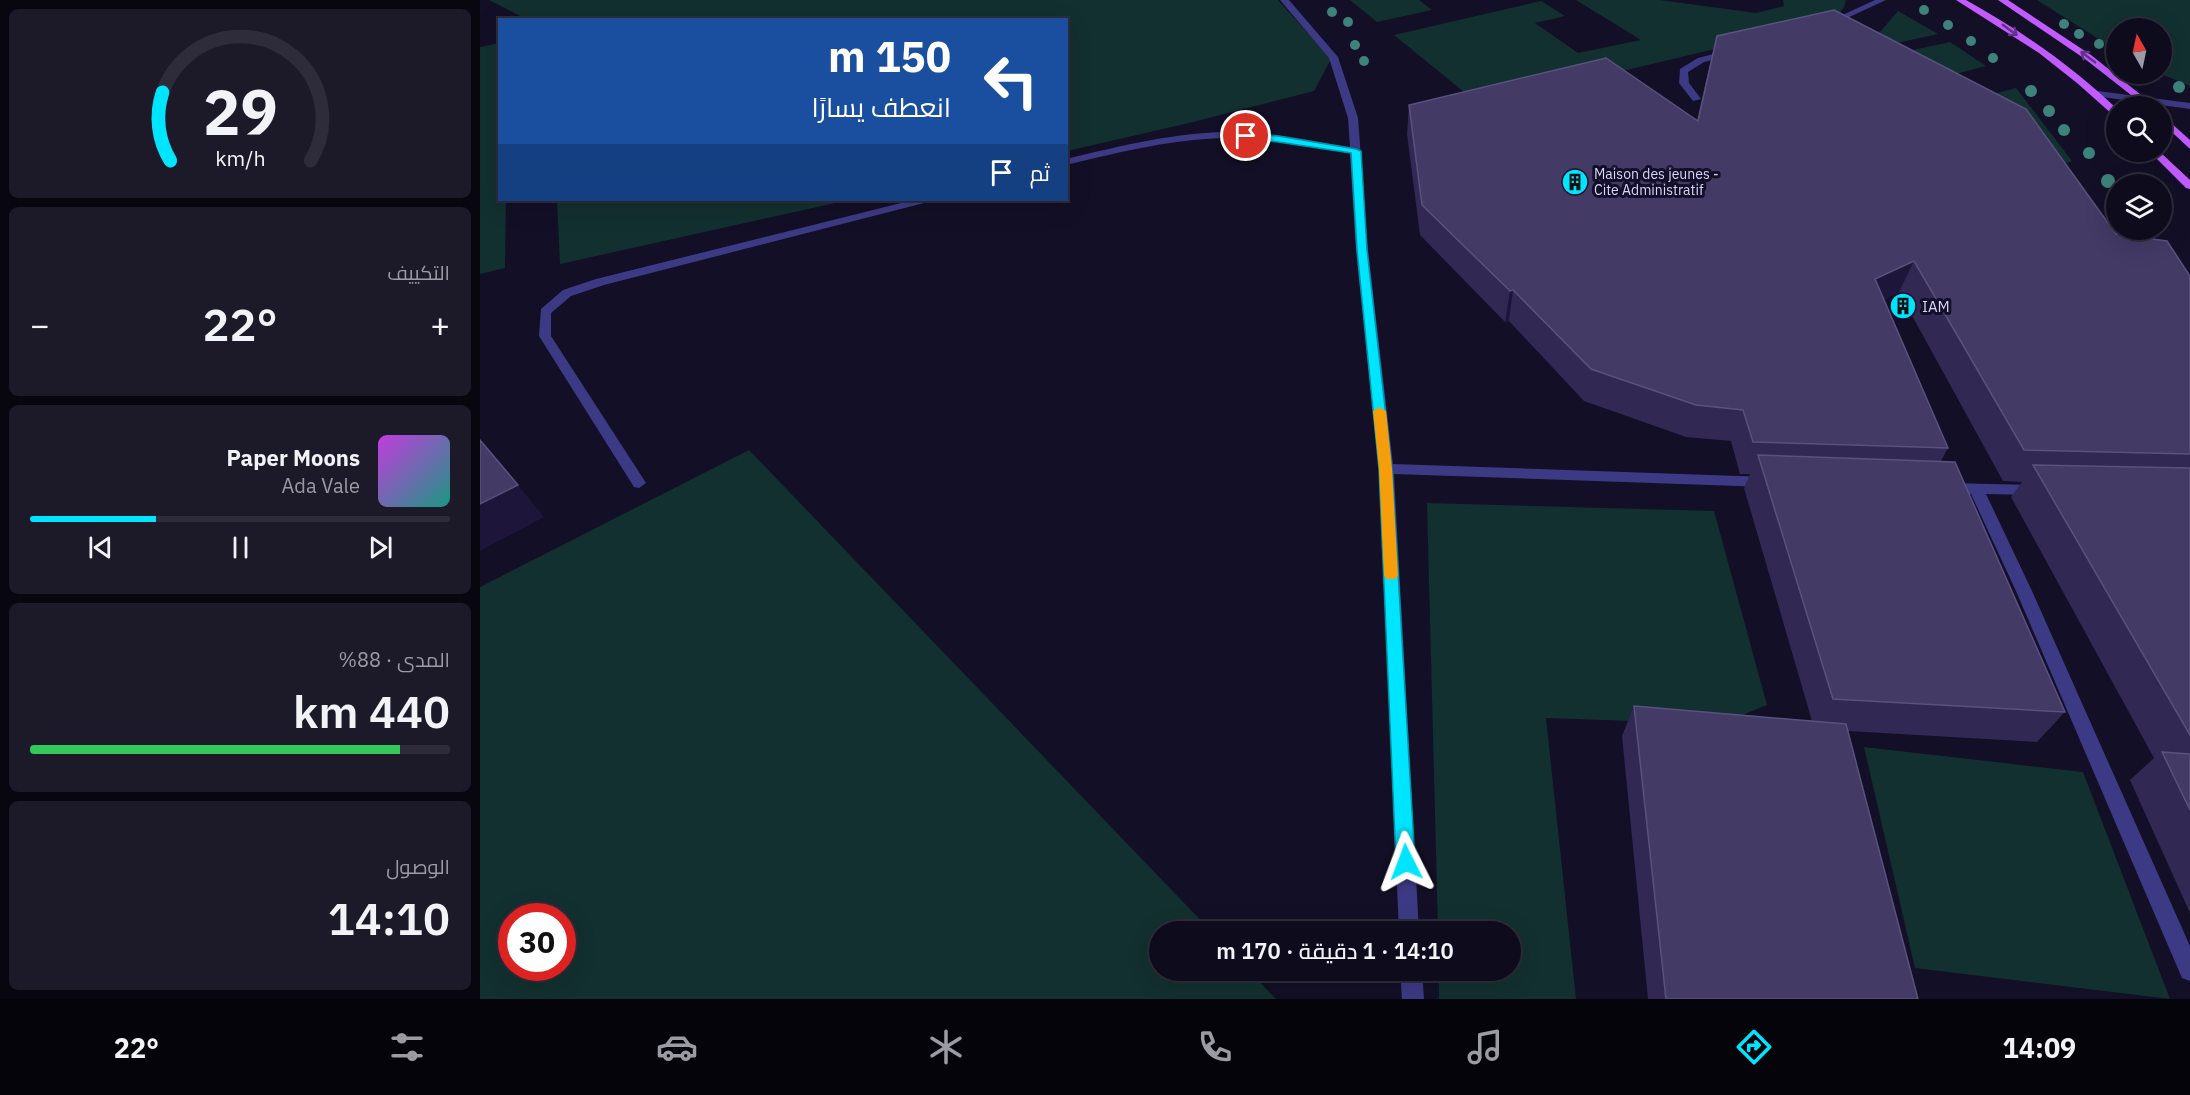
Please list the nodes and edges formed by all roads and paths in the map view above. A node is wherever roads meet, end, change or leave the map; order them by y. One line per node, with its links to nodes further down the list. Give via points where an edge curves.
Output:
1 (1284, 0): 16 (street, via 1333,57 1353,118)
2 (1882, 0): 5 (street)
3 (1960, 0): 7 (main road, one-way to 7, via 2000,22)
4 (2002, 0): 9 (main road, one-way to 4, via 2058,36)
5 (1813, 30)
6 (1735, 51): 10 (street, via 1701,60 1683,71 1684,83)
7 (2098, 94): 8 (street); 11 (main road)
8 (2108, 96)
9 (2137, 96)
10 (1696, 99)
11 (2106, 102)
12 (2172, 105): 13 (street)
13 (2190, 106)
14 (2172, 128): 15 (main road)
15 (2190, 146)
16 (1356, 151): 17 (street, via 1230,135 1152,142); 21 (street, via 1362,250)
17 (1068, 162)
18 (2165, 162): 19 (main road)
19 (2190, 186)
20 (920, 201): 22 (street, via 600,282 567,293 545,312 545,336)
21 (1386, 469): 23 (street); 27 (street)
22 (639, 483)
23 (1777, 483)
24 (1930, 487): 25 (street)
25 (1976, 488): 26 (street); 28 (street)
26 (2048, 490)
27 (1408, 921)
28 (2190, 970)
29 (1412, 981): 30 (street)
30 (1413, 999)

